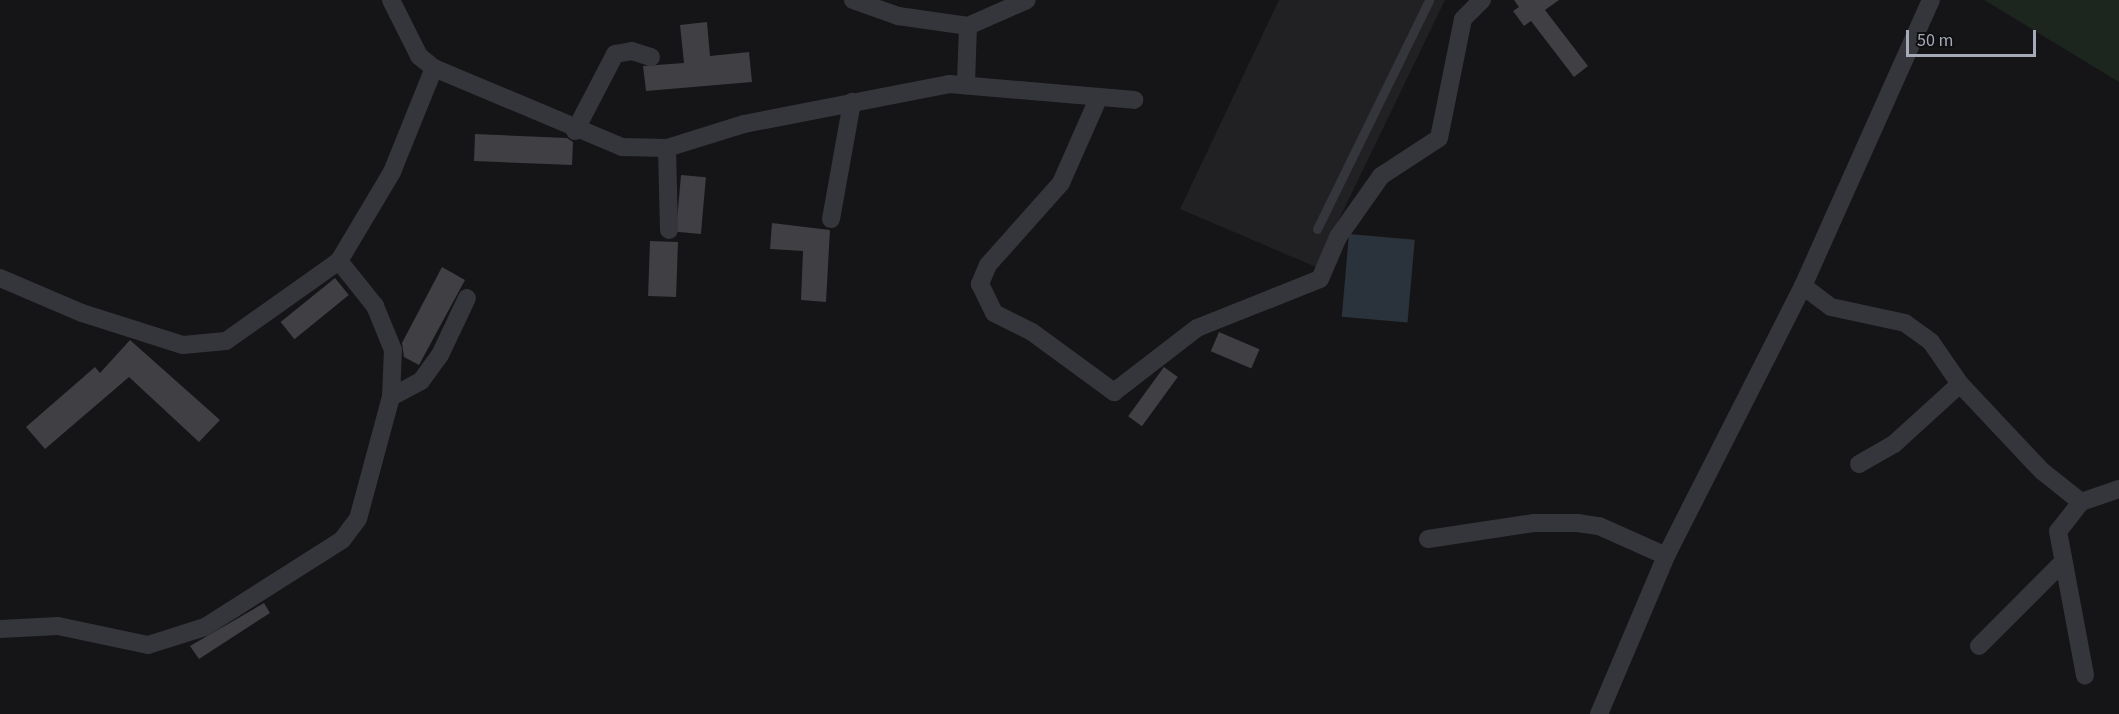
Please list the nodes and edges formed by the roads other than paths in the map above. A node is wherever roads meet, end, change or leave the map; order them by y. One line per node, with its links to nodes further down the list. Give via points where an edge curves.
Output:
1 (391, 0): 9 (street, via 414,48)
2 (853, 0): 7 (street, via 898,16)
3 (1027, 0): 7 (street)
4 (1429, 0): 17 (lane)
5 (1482, 0): 11 (street, via 1463,19 1439,138 1381,176 1338,237 1320,279 1197,328 1114,392 1032,332 994,313 980,284 988,265 1061,183)
6 (1931, 0): 21 (street)
7 (968, 26): 10 (street)
8 (651, 57): 14 (street, via 632,51 615,54)
9 (434, 68): 14 (street); 19 (street, via 392,172)
10 (966, 83): 11 (street); 13 (street)
11 (1098, 99): 12 (street)
12 (1134, 100)
13 (852, 102): 15 (street, via 793,119 744,124); 16 (street)
14 (575, 131): 15 (street, via 622,147)
15 (667, 148): 18 (street)
16 (831, 219)
17 (1317, 229)
18 (669, 230)
19 (339, 261): 20 (street, via 226,341 183,345 82,314); 24 (street, via 386,326 393,350)
20 (0, 278)
21 (1803, 286): 23 (street, via 1842,311 1905,323 1931,342); 29 (street)
22 (467, 298): 24 (street, via 440,355 421,381)
23 (1960, 384): 25 (street, via 1894,444); 27 (street, via 2042,471)
24 (391, 397): 31 (street, via 350,531 205,627 148,645 57,626)
25 (1859, 464)
26 (2119, 489): 27 (street)
27 (2081, 502): 30 (street, via 2059,526)
28 (1428, 539): 29 (street, via 1534,523 1577,523 1599,526)
29 (1666, 556): 34 (street)
30 (2060, 565): 32 (street); 33 (street)
31 (0, 630)
32 (1980, 646)
33 (2085, 675)
34 (1599, 714)

